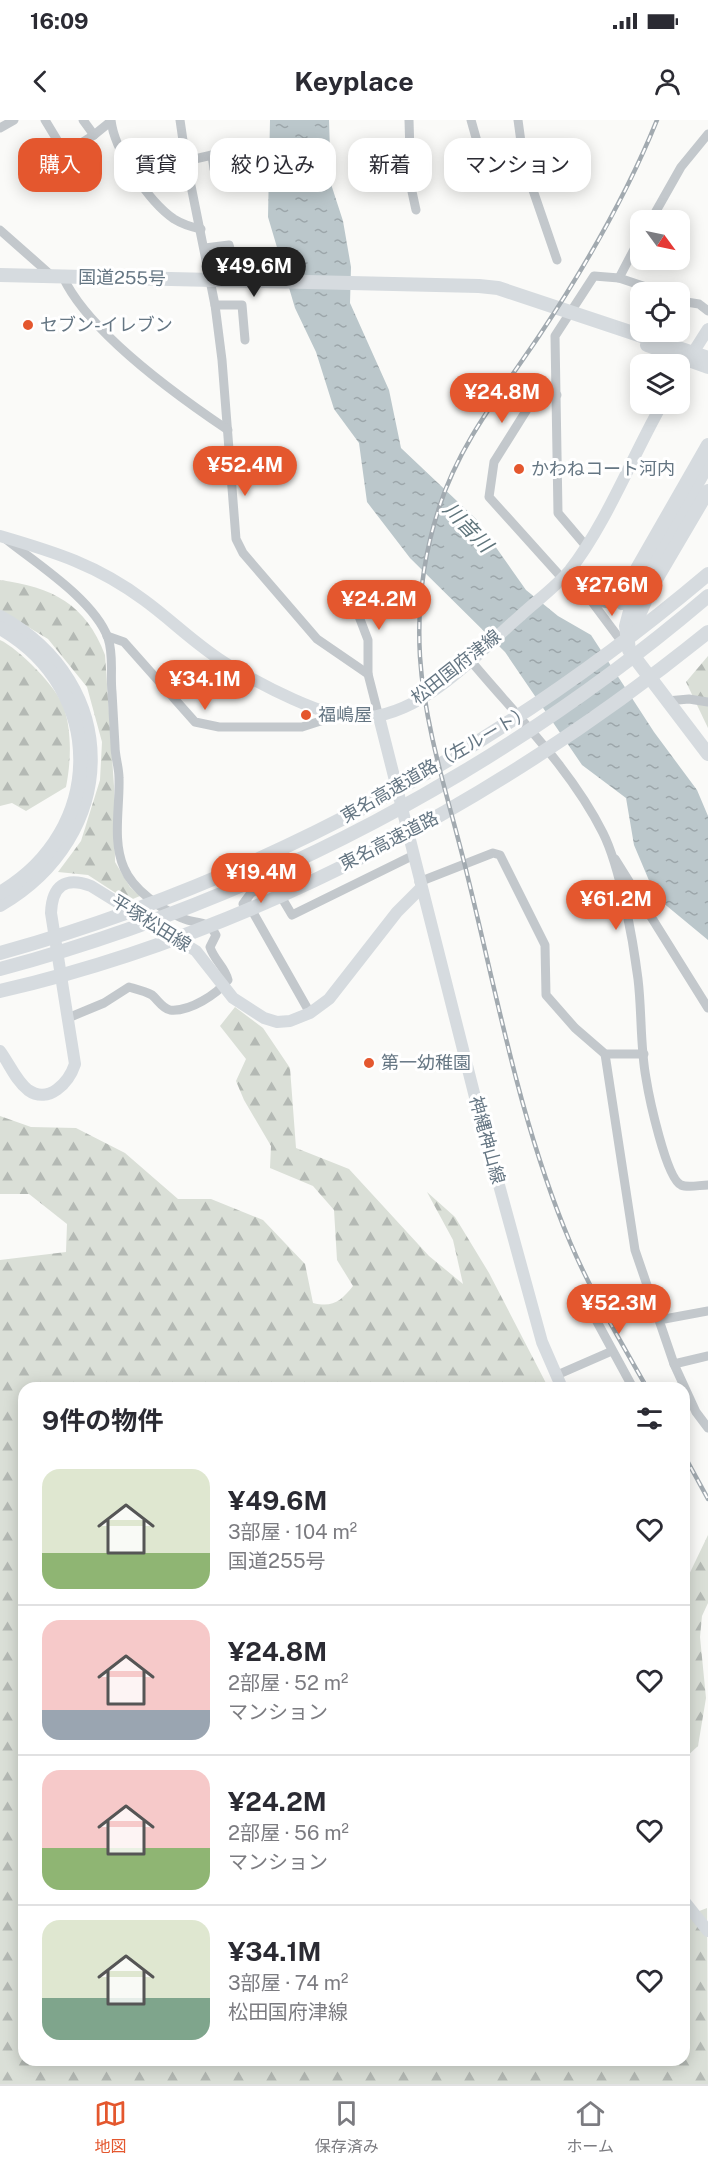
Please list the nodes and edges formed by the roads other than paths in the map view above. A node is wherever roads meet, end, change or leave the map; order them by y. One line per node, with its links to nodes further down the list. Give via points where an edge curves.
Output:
1 (14, 120): 9 (street)
2 (45, 120): 12 (street)
3 (83, 120): 11 (street)
4 (180, 120): 14 (street)
5 (409, 120): 17 (street, via 411,187)
6 (471, 120): 15 (street)
7 (518, 120): 24 (street, via 524,164)
8 (111, 121): 11 (street); 19 (street, via 125,160 160,208 174,219)
9 (0, 128)
10 (708, 134): 18 (street, via 681,167)
11 (94, 135): 13 (street)
12 (56, 138)
13 (89, 138)
14 (183, 138)
15 (476, 138)
16 (193, 192): 19 (street)
17 (416, 210)
18 (657, 210)
19 (201, 229): 21 (street)
20 (0, 230): 26 (street)
21 (205, 248): 22 (street, via 229,245); 30 (street)
22 (231, 252)
23 (630, 258): 27 (street)
24 (557, 260)
25 (0, 275): 26 (highway, 国道255号)
26 (57, 276): 35 (highway, 国道255号, via 498,288); 39 (street, via 105,332 155,376)
27 (620, 278): 28 (street); 37 (street, via 594,276 555,336)
28 (632, 282)
29 (690, 303): 31 (street)
30 (214, 304): 33 (street, via 242,305); 39 (street)
31 (708, 311)
32 (708, 329): 34 (main road)
33 (245, 340)
34 (690, 357)
35 (704, 359): 36 (highway, 国道255号)
36 (708, 375)
37 (557, 395): 44 (street, via 558,513); 46 (street, via 536,395 494,462 489,497)
38 (657, 414): 44 (main road, 松田国府津線)
39 (228, 430): 57 (street, via 236,539 243,553 317,639)
40 (708, 445): 49 (highway, via 633,576)
41 (708, 465): 49 (highway)
42 (708, 491): 55 (highway, via 642,606)
43 (1, 537): 54 (street, via 78,599); 60 (main road, 松田国府津線, via 57,551 88,565 143,599 228,665 285,696)
44 (586, 546): 46 (main road, 松田国府津線)
45 (708, 574): 72 (highway, 東名高速道路（左ルート）, via 584,673 419,779 348,817 208,882 105,921)
46 (562, 578): 50 (street); 56 (main road, 松田国府津線)
47 (350, 593): 57 (street, via 368,640)
48 (708, 596): 73 (highway, via 586,692 526,733 356,832 205,901)
49 (628, 598): 50 (street, via 609,604); 55 (highway)
50 (590, 600): 55 (street)
51 (0, 617): 70 (highway, via 29,635 61,668 82,708 91,755 85,802 70,840 48,870)
52 (0, 628): 68 (highway, via 54,673 73,711 80,755 75,799 61,834 39,864)
53 (708, 632): 75 (highway, 東名高速道路, via 574,733 510,774 367,854 181,936)
54 (107, 636): 60 (street, via 124,642 195,722 302,727); 71 (street, via 112,655 119,775 118,845 123,865 138,889 180,918 203,921)
55 (629, 650): 58 (highway)
56 (473, 657): 61 (main road, 松田国府津線, via 426,695); 63 (street, via 582,795)
57 (368, 674): 61 (street)
58 (667, 701): 59 (street); 62 (highway)
59 (708, 702)
60 (339, 715): 61 (main road, 松田国府津線)
61 (379, 717): 64 (main road)
62 (708, 754)
63 (611, 852): 76 (street); 81 (street, via 631,935)
64 (412, 856): 66 (street, via 292,915); 67 (main road)
65 (304, 869): 66 (street)
66 (273, 883): 69 (street, via 251,893)
67 (420, 885): 77 (main road, 平塚松田線, via 338,989); 80 (street, via 493,853 500,855 546,945 546,995); 89 (main road, 神縄神山線, via 542,1342)
68 (0, 893)
69 (246, 900): 71 (street); 77 (street)
70 (0, 905)
71 (216, 935): 74 (street, via 210,947 226,972 228,980)
72 (0, 953)
73 (0, 969)
74 (223, 986): 77 (main road, 平塚松田線, via 233,998 264,1018 290,1021); 78 (street, via 183,1008 170,1010 151,995 129,987); 78 (main road, 平塚松田線, via 196,951 91,886 77,881 66,883 51,899 51,913)
75 (0, 991)
76 (708, 1008)
77 (310, 1013)
78 (68, 1018): 79 (main road, 平塚松田線, via 75,1064 71,1077 54,1091 35,1094 27,1089)
79 (0, 1051)
80 (605, 1054): 81 (street); 85 (street, via 635,1250)
81 (644, 1054): 82 (street, via 646,1078 668,1166 682,1186)
82 (708, 1185)
83 (583, 1296): 86 (street)
84 (708, 1311): 85 (street)
85 (659, 1320): 88 (street)
86 (612, 1351): 89 (street); 91 (street)
87 (708, 1356): 88 (street)
88 (674, 1364): 92 (street)
89 (557, 1375): 90 (main road, 神縄神山線)
90 (560, 1382)
91 (630, 1382)
92 (682, 1382)
93 (690, 1399): 94 (street)
94 (708, 1428)
95 (690, 1908): 96 (main road)
96 (708, 1931)

